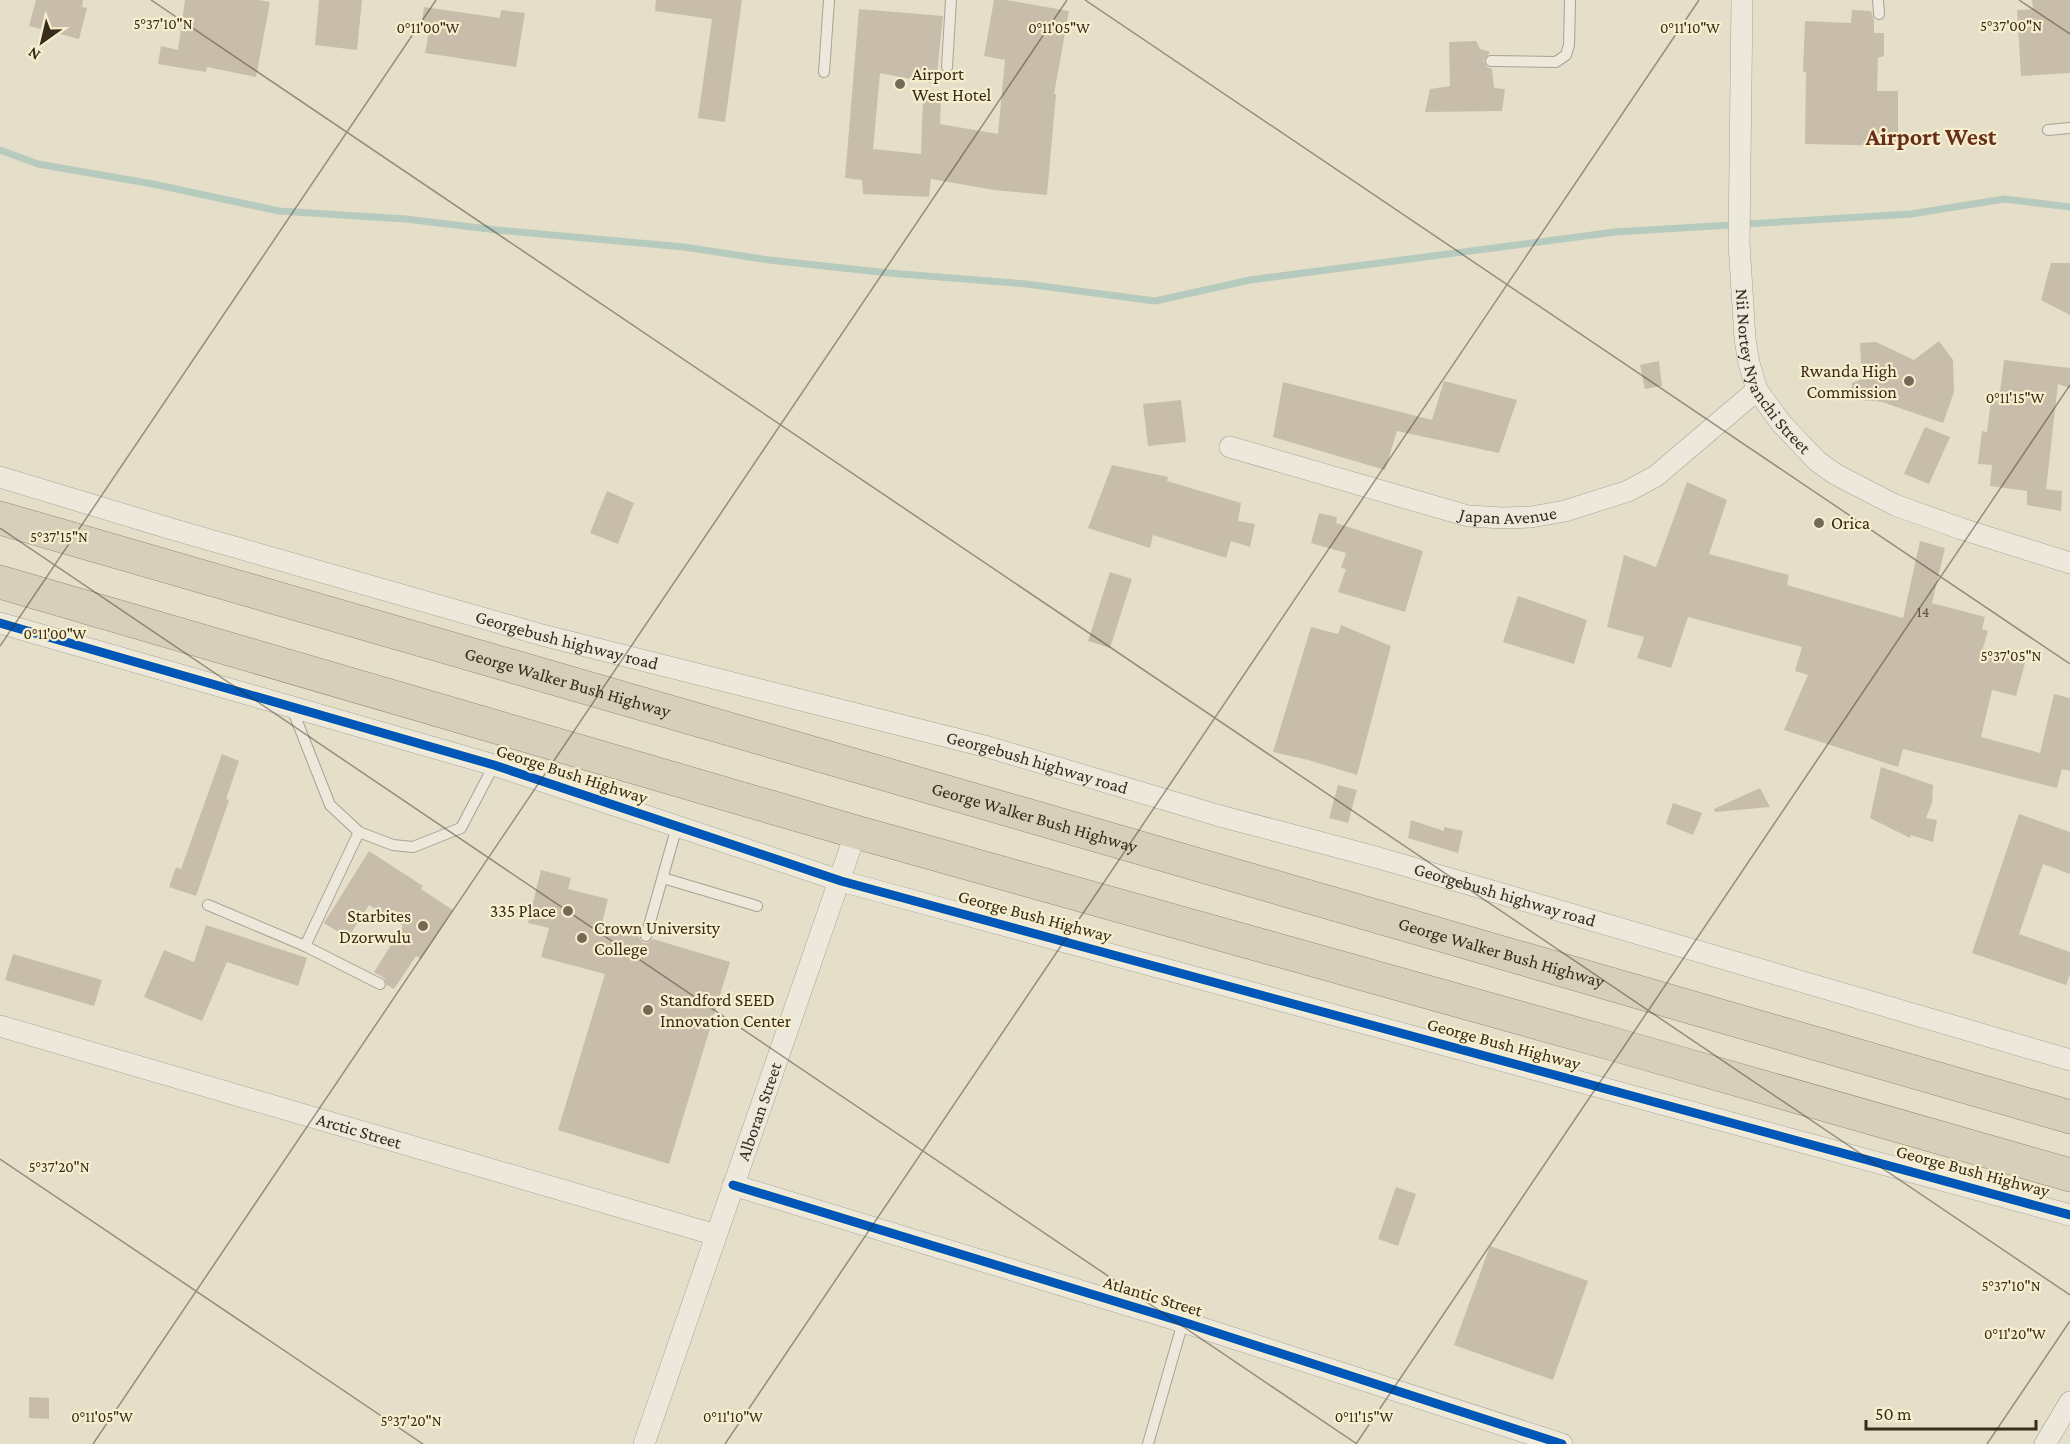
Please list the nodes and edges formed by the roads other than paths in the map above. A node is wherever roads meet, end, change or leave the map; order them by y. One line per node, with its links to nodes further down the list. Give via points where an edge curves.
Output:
1 (830, 0): 9 (lane)
2 (951, 0): 8 (lane)
3 (1570, 0): 7 (lane, via 1566,55 1556,62)
4 (1742, 0): 12 (street, Nii Nortey Nyanchi Street, via 1739,243 1744,328)
5 (1878, 0): 6 (lane)
6 (1879, 14)
7 (1491, 61)
8 (947, 67)
9 (824, 72)
10 (2070, 128): 11 (lane)
11 (2048, 130)
12 (1757, 390): 13 (street, Japan Avenue, via 1656,476 1628,491 1565,511 1531,517 1468,516); 16 (street, Nii Nortey Nyanchi Street, via 1780,423 1834,474 1894,505)
13 (1230, 447)
14 (0, 477): 33 (street, Georgebush highway road, via 542,635 988,747)
15 (0, 518): 34 (highway, George Walker Bush Highway)
16 (2070, 563)
17 (0, 582): 19 (highway)
18 (0, 623): 20 (street, George Bush Highway)
19 (300, 669): 20 (street); 24 (highway)
20 (291, 706): 21 (street, George Bush Highway); 23 (lane, via 330,805)
21 (494, 765): 22 (street, George Bush Highway); 23 (lane, via 461,828 413,848)
22 (677, 826): 25 (lane); 26 (street, George Bush Highway)
23 (359, 832): 30 (lane)
24 (856, 832): 26 (street, Alboran Street); 35 (highway)
25 (663, 878): 28 (lane); 29 (lane)
26 (840, 881): 36 (street, Alboran Street); 37 (street, George Bush Highway)
27 (208, 905): 30 (lane)
28 (757, 906)
29 (646, 936)
30 (305, 946): 31 (lane)
31 (380, 984)
32 (0, 1026): 38 (street, Arctic Street)
33 (2070, 1060)
34 (2070, 1117)
35 (2070, 1175)
36 (733, 1185): 38 (street, Alboran Street); 39 (street, Atlantic Street)
37 (2070, 1215)
38 (716, 1235): 41 (street, Alboran Street)
39 (1183, 1322): 42 (lane); 43 (street, Atlantic Street)
40 (2070, 1402): 44 (street)
41 (644, 1444)
42 (1148, 1444)
43 (1562, 1444)
44 (2045, 1444)

